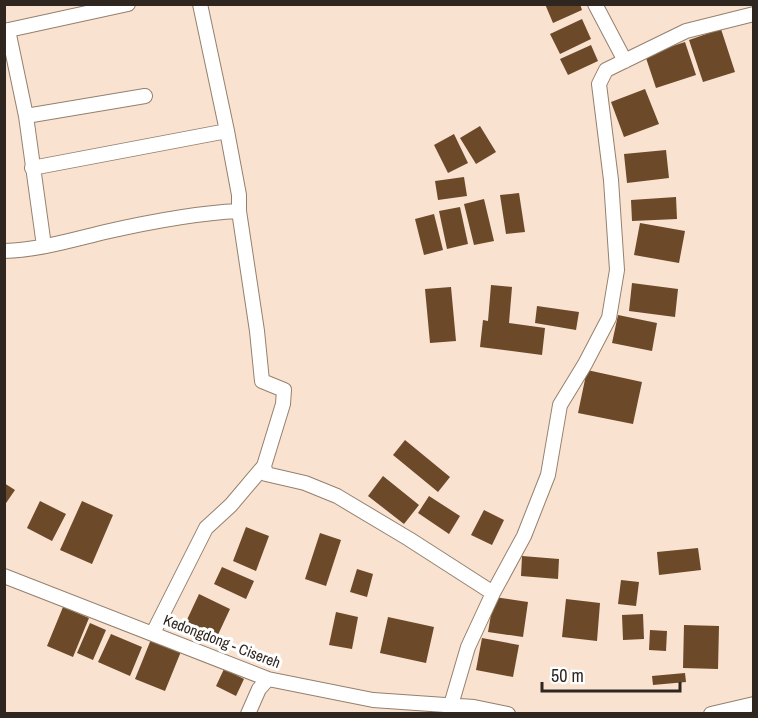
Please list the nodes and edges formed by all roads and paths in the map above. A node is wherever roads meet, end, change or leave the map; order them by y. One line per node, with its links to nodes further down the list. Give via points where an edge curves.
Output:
1 (128, 4): 4 (street)
2 (200, 4): 10 (street)
3 (595, 4): 7 (street)
4 (80, 10): 6 (street)
5 (753, 14): 7 (street, via 686,31)
6 (6, 30): 9 (street)
7 (626, 61): 17 (street, via 606,70 599,84 617,270 609,318 560,405 548,474 524,536)
8 (145, 96): 9 (street)
9 (26, 116): 11 (street)
10 (227, 131): 11 (street); 12 (street, via 239,195)
11 (32, 168): 13 (street)
12 (238, 211): 13 (street, via 134,225); 15 (street, via 262,381 284,390)
13 (44, 246): 14 (street)
14 (4, 251)
15 (264, 466): 17 (street, via 266,474 337,496); 18 (street, via 206,528)
16 (4, 576): 18 (street, Kedongdong - Cisereh)
17 (492, 593): 21 (street, via 468,647)
18 (153, 633): 19 (street, Kedongdong - Cisereh)
19 (268, 679): 21 (street, Kedongdong - Cisereh, via 373,700); 22 (street, via 259,688)
20 (753, 704): 24 (street)
21 (450, 705): 23 (street, Kedongdong - Cisereh)
22 (248, 714)
23 (508, 714)
24 (711, 714)

